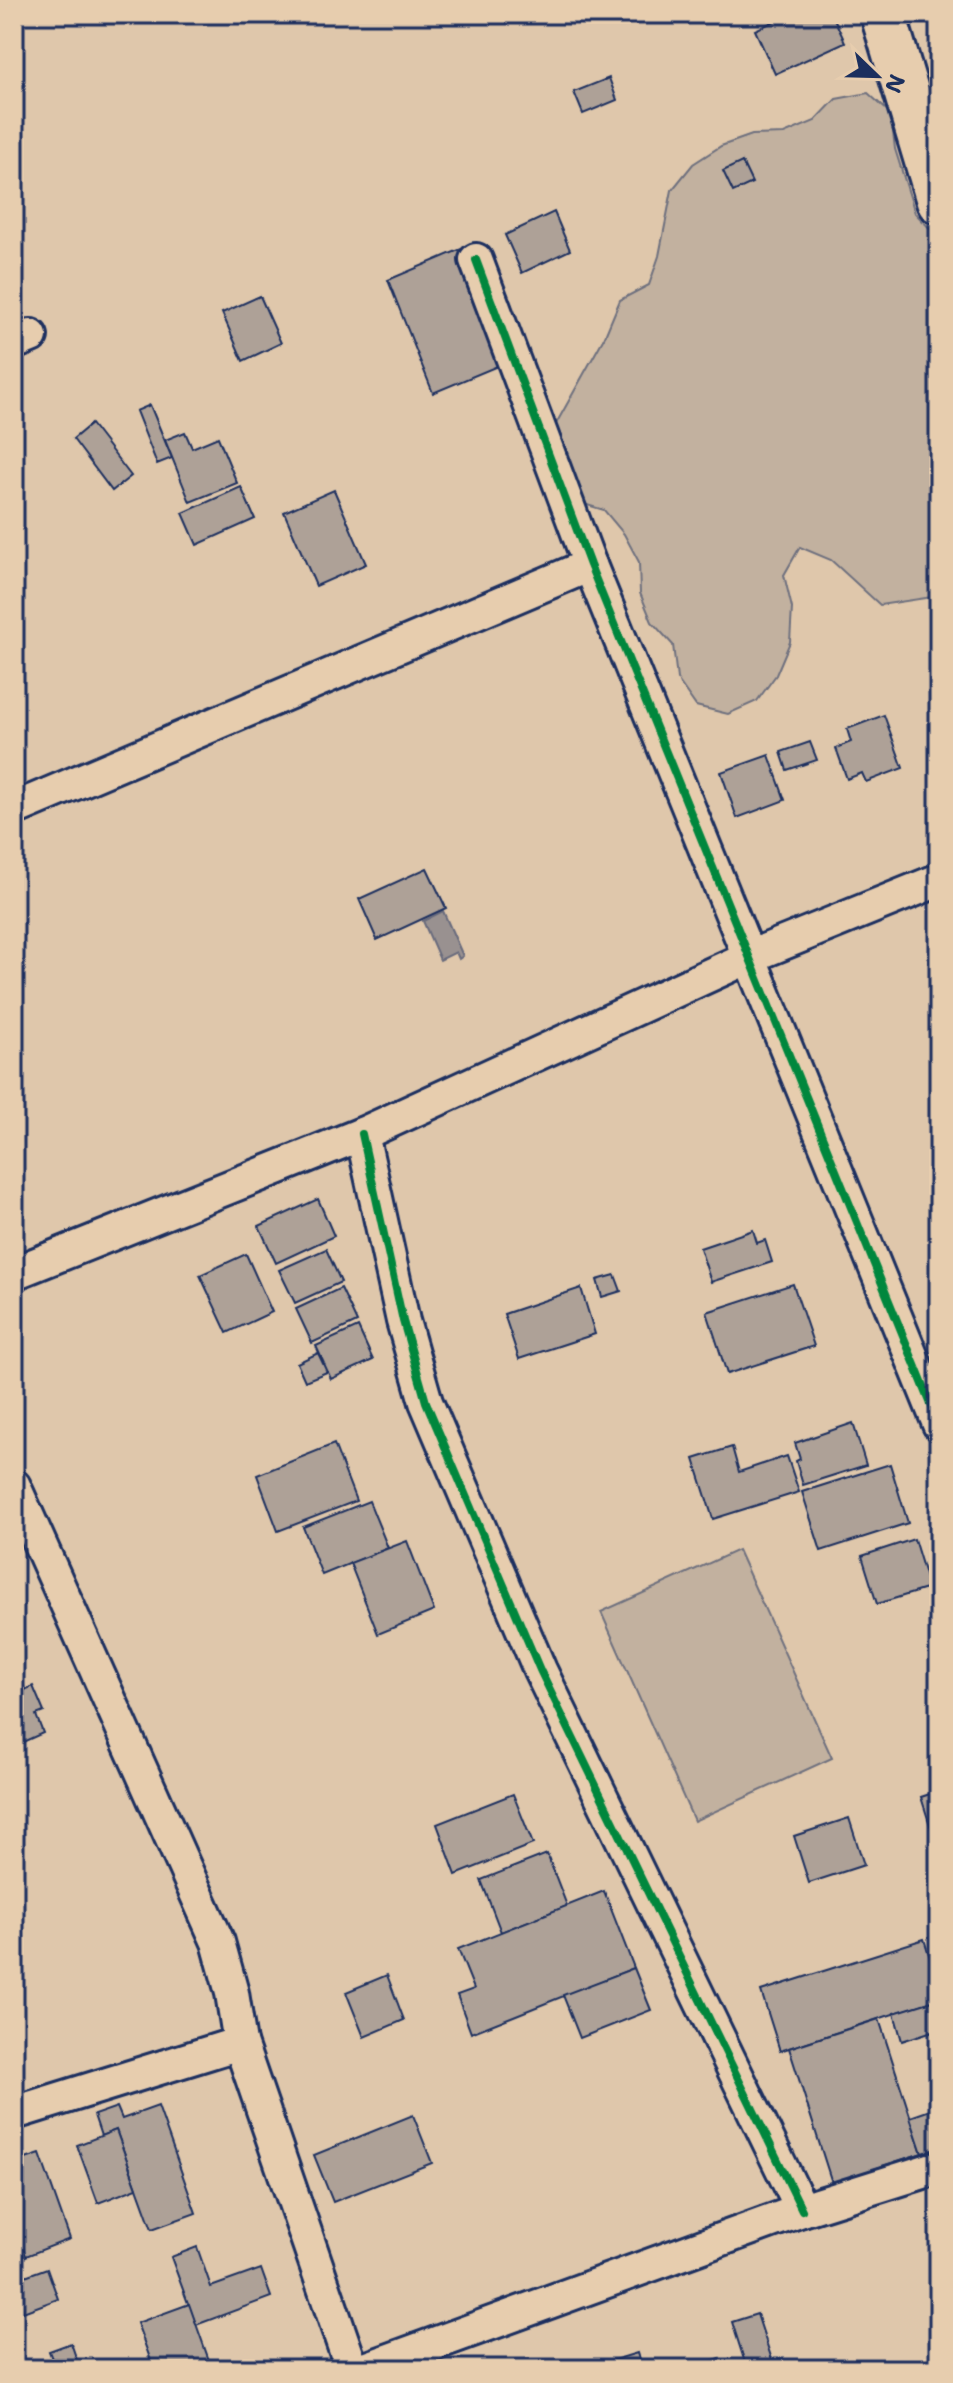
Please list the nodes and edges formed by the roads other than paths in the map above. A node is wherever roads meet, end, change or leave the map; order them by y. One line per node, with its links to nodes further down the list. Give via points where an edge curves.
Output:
1 (883, 14): 2 (street)
2 (939, 201)
3 (476, 260): 4 (street)
4 (590, 565): 5 (street); 7 (street)
5 (14, 809)
6 (939, 880): 7 (street)
7 (749, 957): 8 (street); 10 (street)
8 (362, 1134): 9 (street); 15 (street, via 426,1402 540,1670)
9 (14, 1273)
10 (939, 1424)
11 (14, 1486): 12 (street, via 218,1942)
12 (240, 2043): 13 (street); 16 (street)
13 (14, 2113)
14 (939, 2167): 15 (street)
15 (802, 2210): 17 (street)
16 (352, 2369)
17 (365, 2369)

